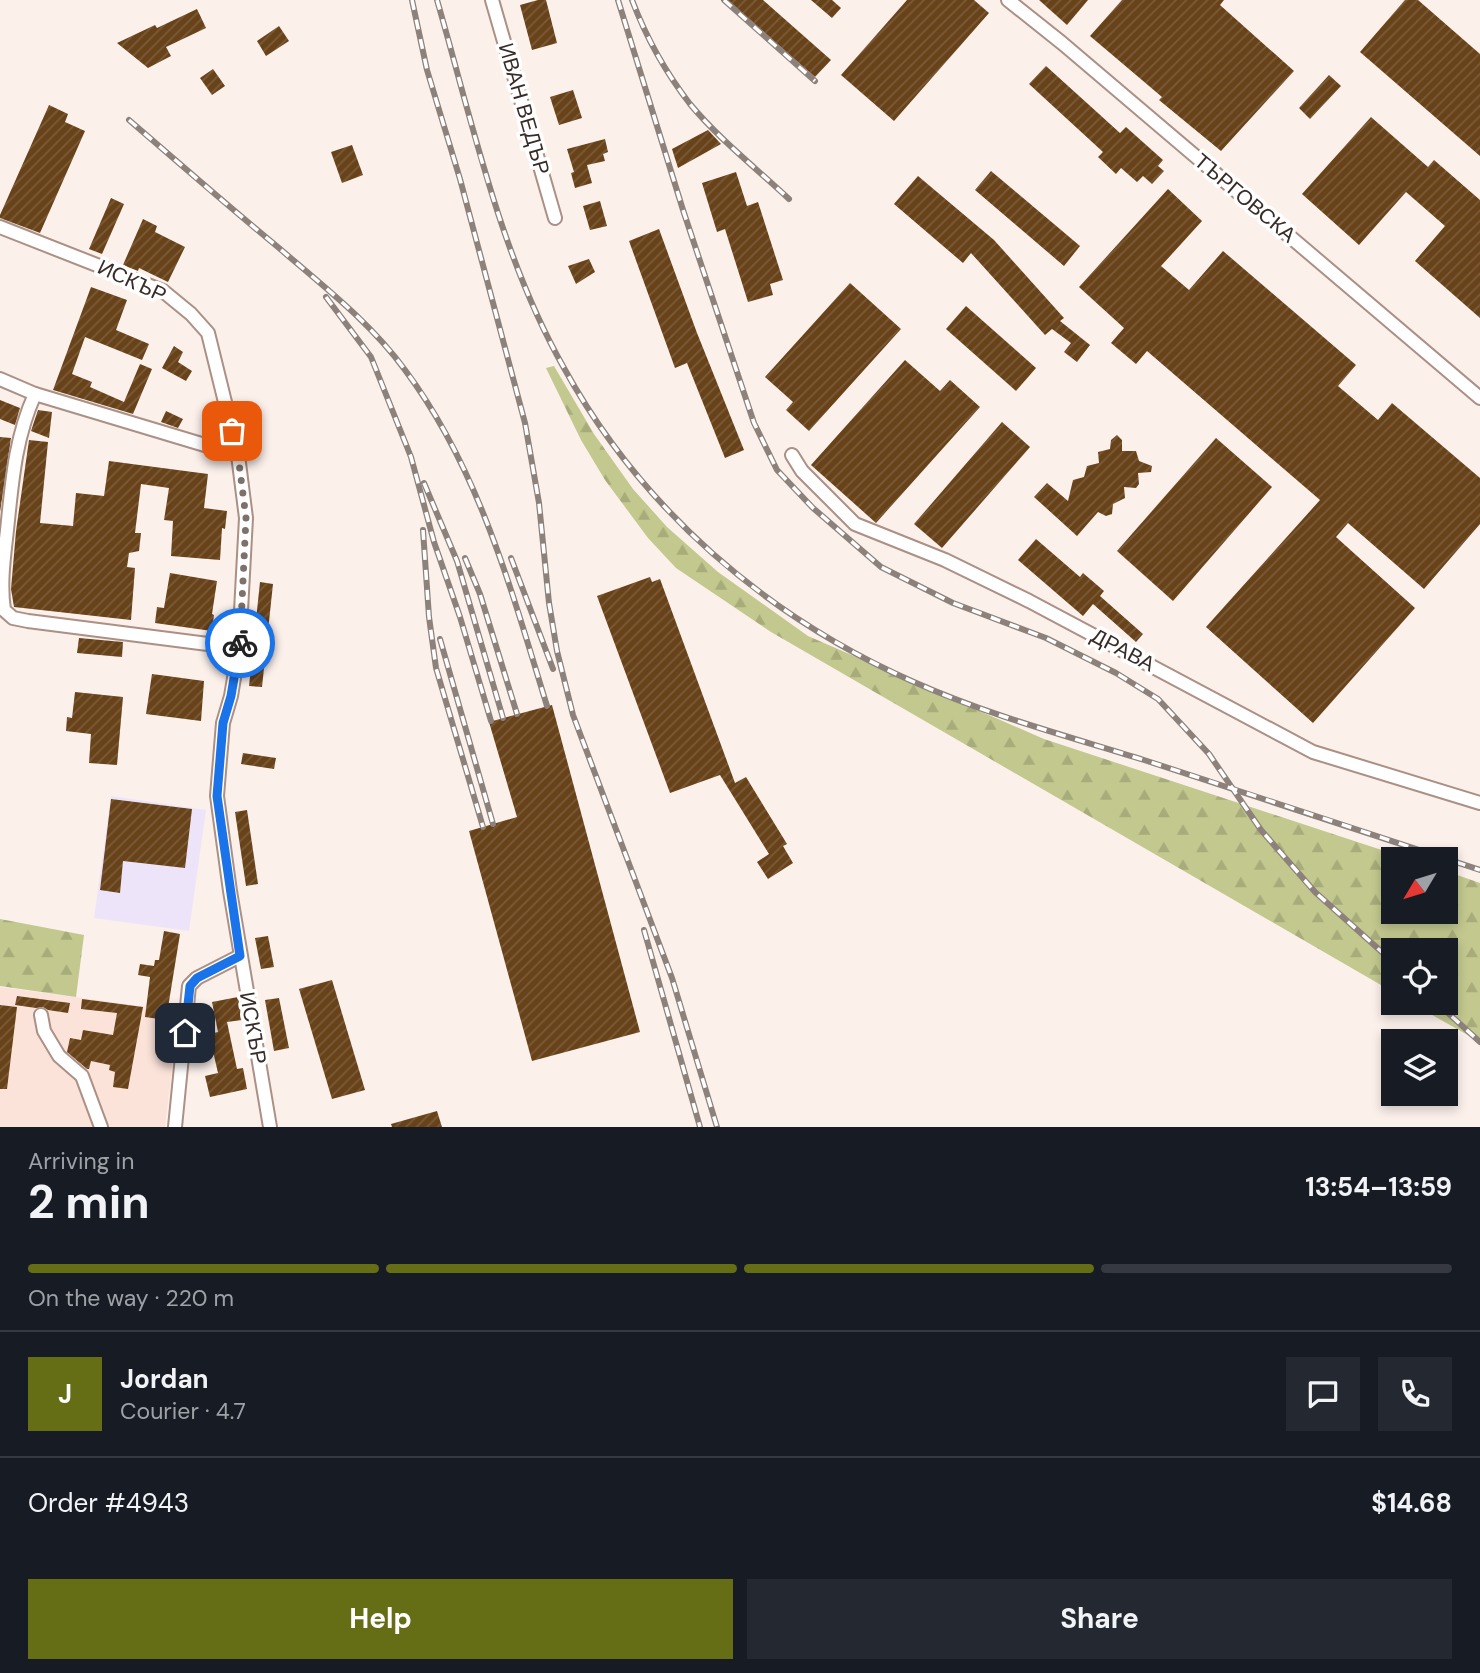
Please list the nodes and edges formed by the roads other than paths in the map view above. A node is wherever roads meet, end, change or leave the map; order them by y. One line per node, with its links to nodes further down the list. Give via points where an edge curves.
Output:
1 (492, 0): 3 (street, ИВАН ВЕДЪР)
2 (1008, 0): 7 (street, ТЪРГОВСКА)
3 (555, 218)
4 (0, 227): 8 (street, ИСКЪР, via 163,291 191,314 208,333)
5 (0, 379): 6 (street)
6 (36, 394): 8 (street); 10 (street, via 15,455 1,586 4,610 13,618 29,621)
7 (1480, 398)
8 (238, 455): 10 (street, ИСКЪР, via 246,518)
9 (792, 455): 11 (street, ДРАВА, via 855,524 945,560 1029,601 1312,752)
10 (239, 648): 12 (street, ИСКЪР, via 223,723 217,796)
11 (1480, 803)
12 (240, 956): 15 (street, via 190,986); 16 (street, ИСКЪР)
13 (41, 1015): 14 (street, via 44,1031 59,1055 82,1076)
14 (101, 1127)
15 (175, 1127)
16 (270, 1127)

